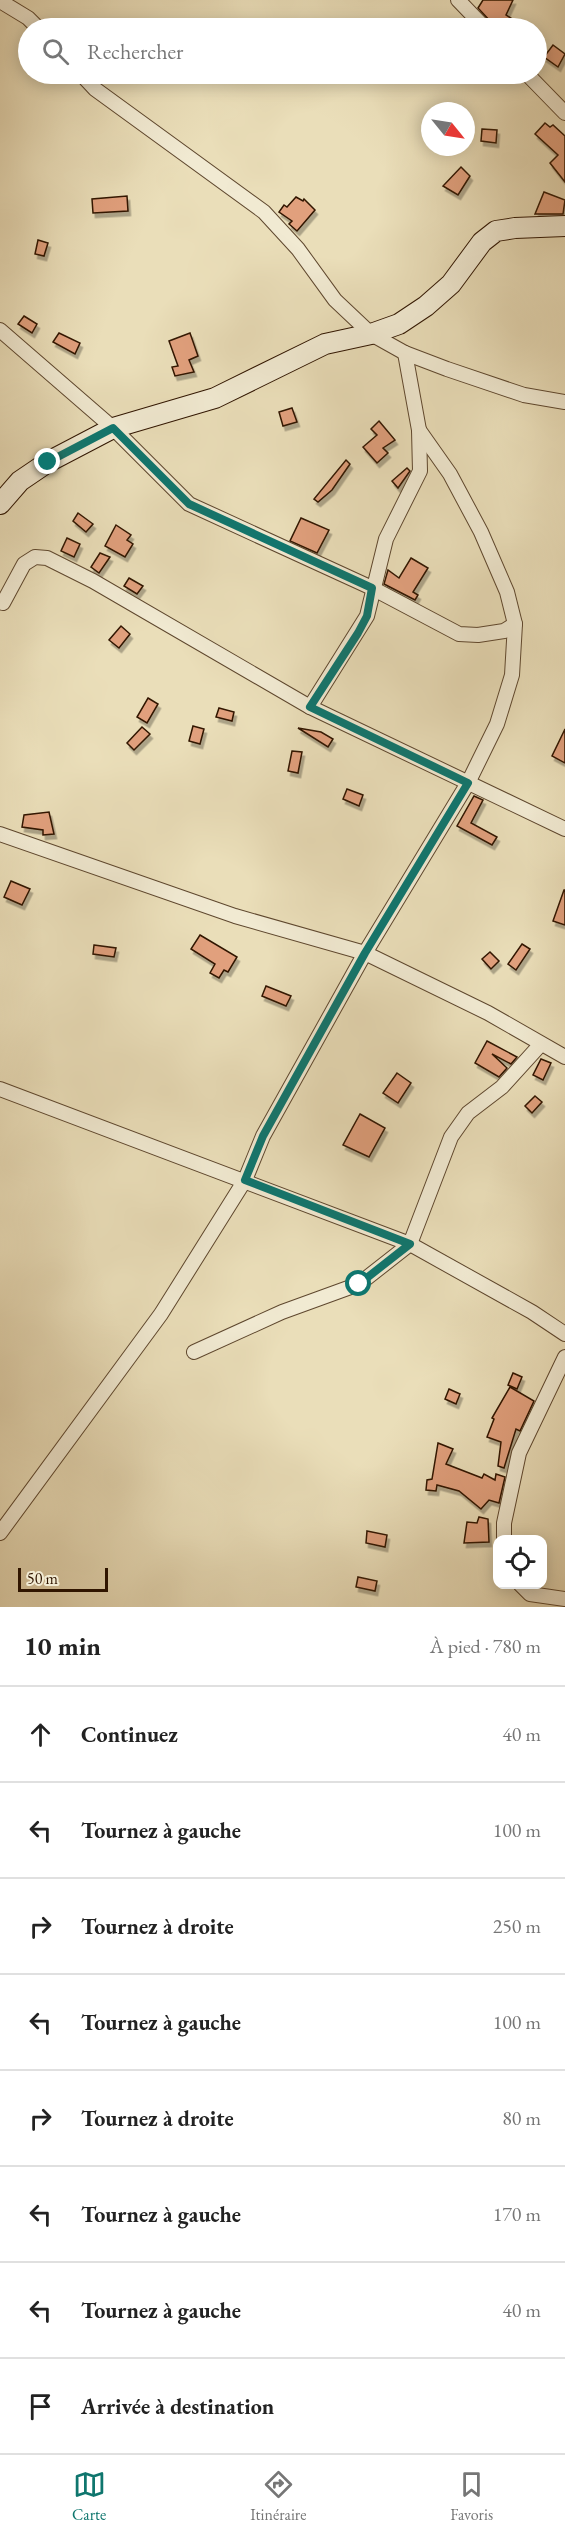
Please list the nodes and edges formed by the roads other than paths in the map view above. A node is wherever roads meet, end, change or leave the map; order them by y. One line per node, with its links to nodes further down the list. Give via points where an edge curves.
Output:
1 (0, 0): 3 (street)
2 (458, 0): 4 (street)
3 (28, 18)
4 (475, 18)
5 (90, 84): 10 (street, via 264,212 298,249 334,300)
6 (537, 84): 7 (street)
7 (565, 113)
8 (565, 226): 10 (main road, via 496,231 482,242 451,284 426,306 399,324)
9 (0, 330): 13 (street)
10 (371, 334): 11 (street); 13 (main road, via 324,344 206,401)
11 (405, 352): 12 (street, via 524,395); 14 (street)
12 (565, 402)
13 (113, 428): 15 (main road, via 48,462 20,481); 16 (street, via 189,504)
14 (419, 430): 16 (street, via 420,471 386,539); 18 (street, via 450,474 481,532 507,592)
15 (0, 504)
16 (372, 588): 18 (street, via 459,634 504,631); 19 (street, via 367,616)
17 (1, 605): 19 (street, via 24,564 35,557 47,558)
18 (515, 624): 20 (street, via 512,675 497,723)
19 (310, 707): 20 (street)
20 (468, 783): 21 (street); 23 (street)
21 (565, 829)
22 (0, 834): 23 (street, via 235,916)
23 (365, 953): 24 (street, via 488,1013); 27 (street, via 263,1136)
24 (541, 1044): 25 (street); 28 (street, via 502,1087 468,1113 451,1137)
25 (565, 1057)
26 (0, 1089): 27 (street)
27 (245, 1180): 28 (street); 32 (street, via 160,1314)
28 (410, 1244): 29 (street); 30 (street, via 359,1284 282,1312)
29 (565, 1334)
30 (194, 1352)
31 (565, 1357): 33 (street, via 519,1453)
32 (0, 1533)
33 (504, 1535)
34 (525, 1589): 35 (street, via 530,1594)
35 (565, 1599)

